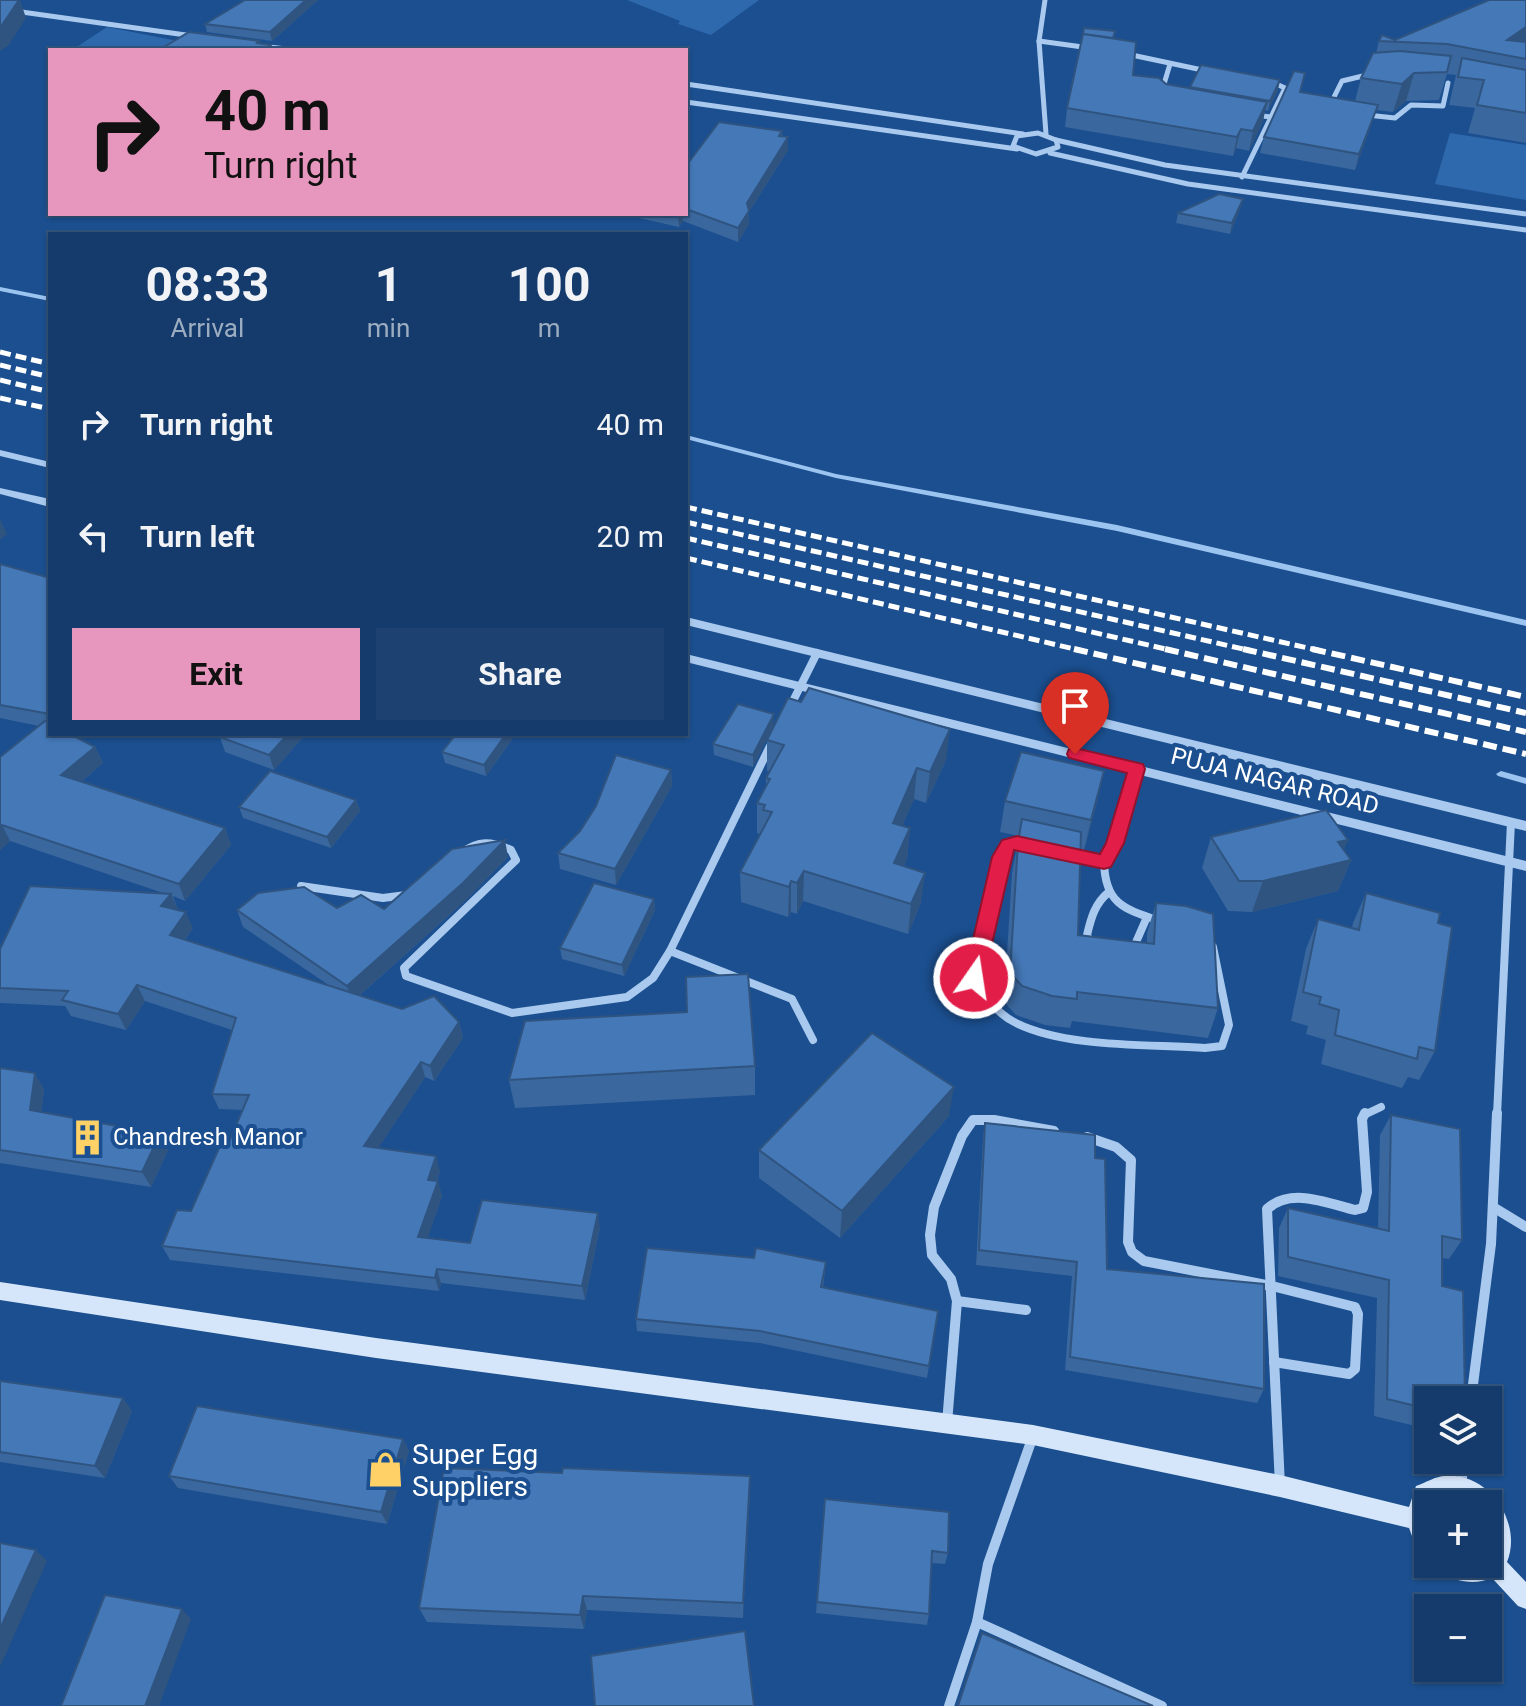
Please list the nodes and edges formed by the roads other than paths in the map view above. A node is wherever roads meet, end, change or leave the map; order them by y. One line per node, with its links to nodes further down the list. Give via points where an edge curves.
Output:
1 (1045, 0): 4 (street)
2 (0, 9): 3 (street)
3 (199, 37)
4 (1039, 41): 7 (street); 26 (street)
5 (259, 45): 6 (street)
6 (280, 48)
7 (1101, 50)
8 (1114, 51): 9 (street)
9 (1170, 64): 10 (street); 17 (street)
10 (1211, 71)
11 (1377, 73): 20 (street, via 1342,81 1334,97)
12 (1266, 81): 24 (street, via 1285,88)
13 (1434, 81): 14 (street)
14 (1448, 83): 16 (street); 21 (street, via 1443,106 1411,105 1395,118)
15 (688, 84): 19 (street)
16 (1458, 84)
17 (1163, 98)
18 (688, 102): 23 (street)
19 (817, 102): 23 (street); 25 (street)
20 (1343, 108)
21 (1354, 112)
22 (1243, 113): 24 (street)
23 (807, 117): 28 (street)
24 (1271, 117): 30 (street)
25 (1023, 134): 26 (street); 28 (street, via 1014,139)
26 (1046, 134): 27 (street)
27 (1056, 140): 29 (street, via 1058,147); 30 (street)
28 (1017, 149): 29 (street)
29 (1050, 153): 32 (street, via 1188,184)
30 (1242, 177): 31 (street)
31 (1354, 189): 32 (street); 33 (street)
32 (1351, 205): 34 (street)
33 (1526, 214)
34 (1526, 230)
35 (0, 453): 36 (street)
36 (48, 465)
37 (0, 491): 38 (street)
38 (48, 503)
39 (688, 621): 40 (street, PUJA NAGAR ROAD)
40 (817, 653): 42 (street); 46 (street, PUJA NAGAR ROAD)
41 (688, 658): 42 (street, PUJA NAGAR ROAD)
42 (800, 686): 43 (street); 45 (street, PUJA NAGAR ROAD)
43 (786, 714)
44 (773, 742): 60 (street)
45 (1137, 769): 50 (street, via 1115,843); 51 (street, PUJA NAGAR ROAD)
46 (1511, 822): 47 (street, PUJA NAGAR ROAD); 51 (street)
47 (1526, 826)
48 (1046, 849): 59 (street, via 1017,843 1008,845 1001,857 974,978 993,1005 1015,1022 1050,1034 1222,1046 1229,1025)
49 (1061, 852): 50 (street)
50 (1104, 862): 55 (street)
51 (1509, 862): 53 (street, PUJA NAGAR ROAD); 67 (street)
52 (447, 864): 60 (street, via 483,840 511,850 516,860 404,968 406,976 512,1013 627,997 653,978)
53 (1526, 866)
54 (301, 886): 56 (street, via 383,898)
55 (1109, 892): 57 (street, via 1123,908); 61 (street, via 1100,897 1087,935 1094,949)
56 (409, 893)
57 (1147, 917): 58 (street); 62 (street, via 1131,952)
58 (1177, 927)
59 (1207, 938)
60 (670, 951): 63 (street, via 792,999)
61 (1103, 952)
62 (1122, 957)
63 (813, 1040)
64 (1381, 1107): 69 (street, via 1362,1119 1367,1192 1363,1208 1284,1197 1267,1209)
65 (1066, 1133): 71 (street, via 973,1120 962,1136 934,1207 930,1235 932,1255 951,1279)
66 (1080, 1136): 69 (street, via 1116,1147 1131,1160 1132,1252 1144,1261)
67 (1493, 1207): 68 (street); 74 (street)
68 (1526, 1227)
69 (1272, 1286): 73 (street); 73 (street, via 1347,1303 1358,1314 1355,1369 1349,1374)
70 (0, 1291): 75 (main road, via 391,1350)
71 (957, 1301): 72 (street); 75 (street)
72 (1026, 1310)
73 (1274, 1362): 78 (street)
74 (1473, 1386)
75 (947, 1424): 76 (main road)
76 (1033, 1435): 78 (main road); 87 (street, via 988,1564)
77 (1462, 1474): 79 (street)
78 (1280, 1486): 82 (main road)
79 (1461, 1486): 80 (main road); 81 (main road)
80 (1430, 1490)
81 (1471, 1490)
82 (1414, 1519)
83 (1502, 1525): 84 (main road)
84 (1502, 1554)
85 (1502, 1572): 86 (main road)
86 (1526, 1598)
87 (977, 1622): 88 (street); 89 (street)
88 (949, 1706)
89 (1162, 1706)

